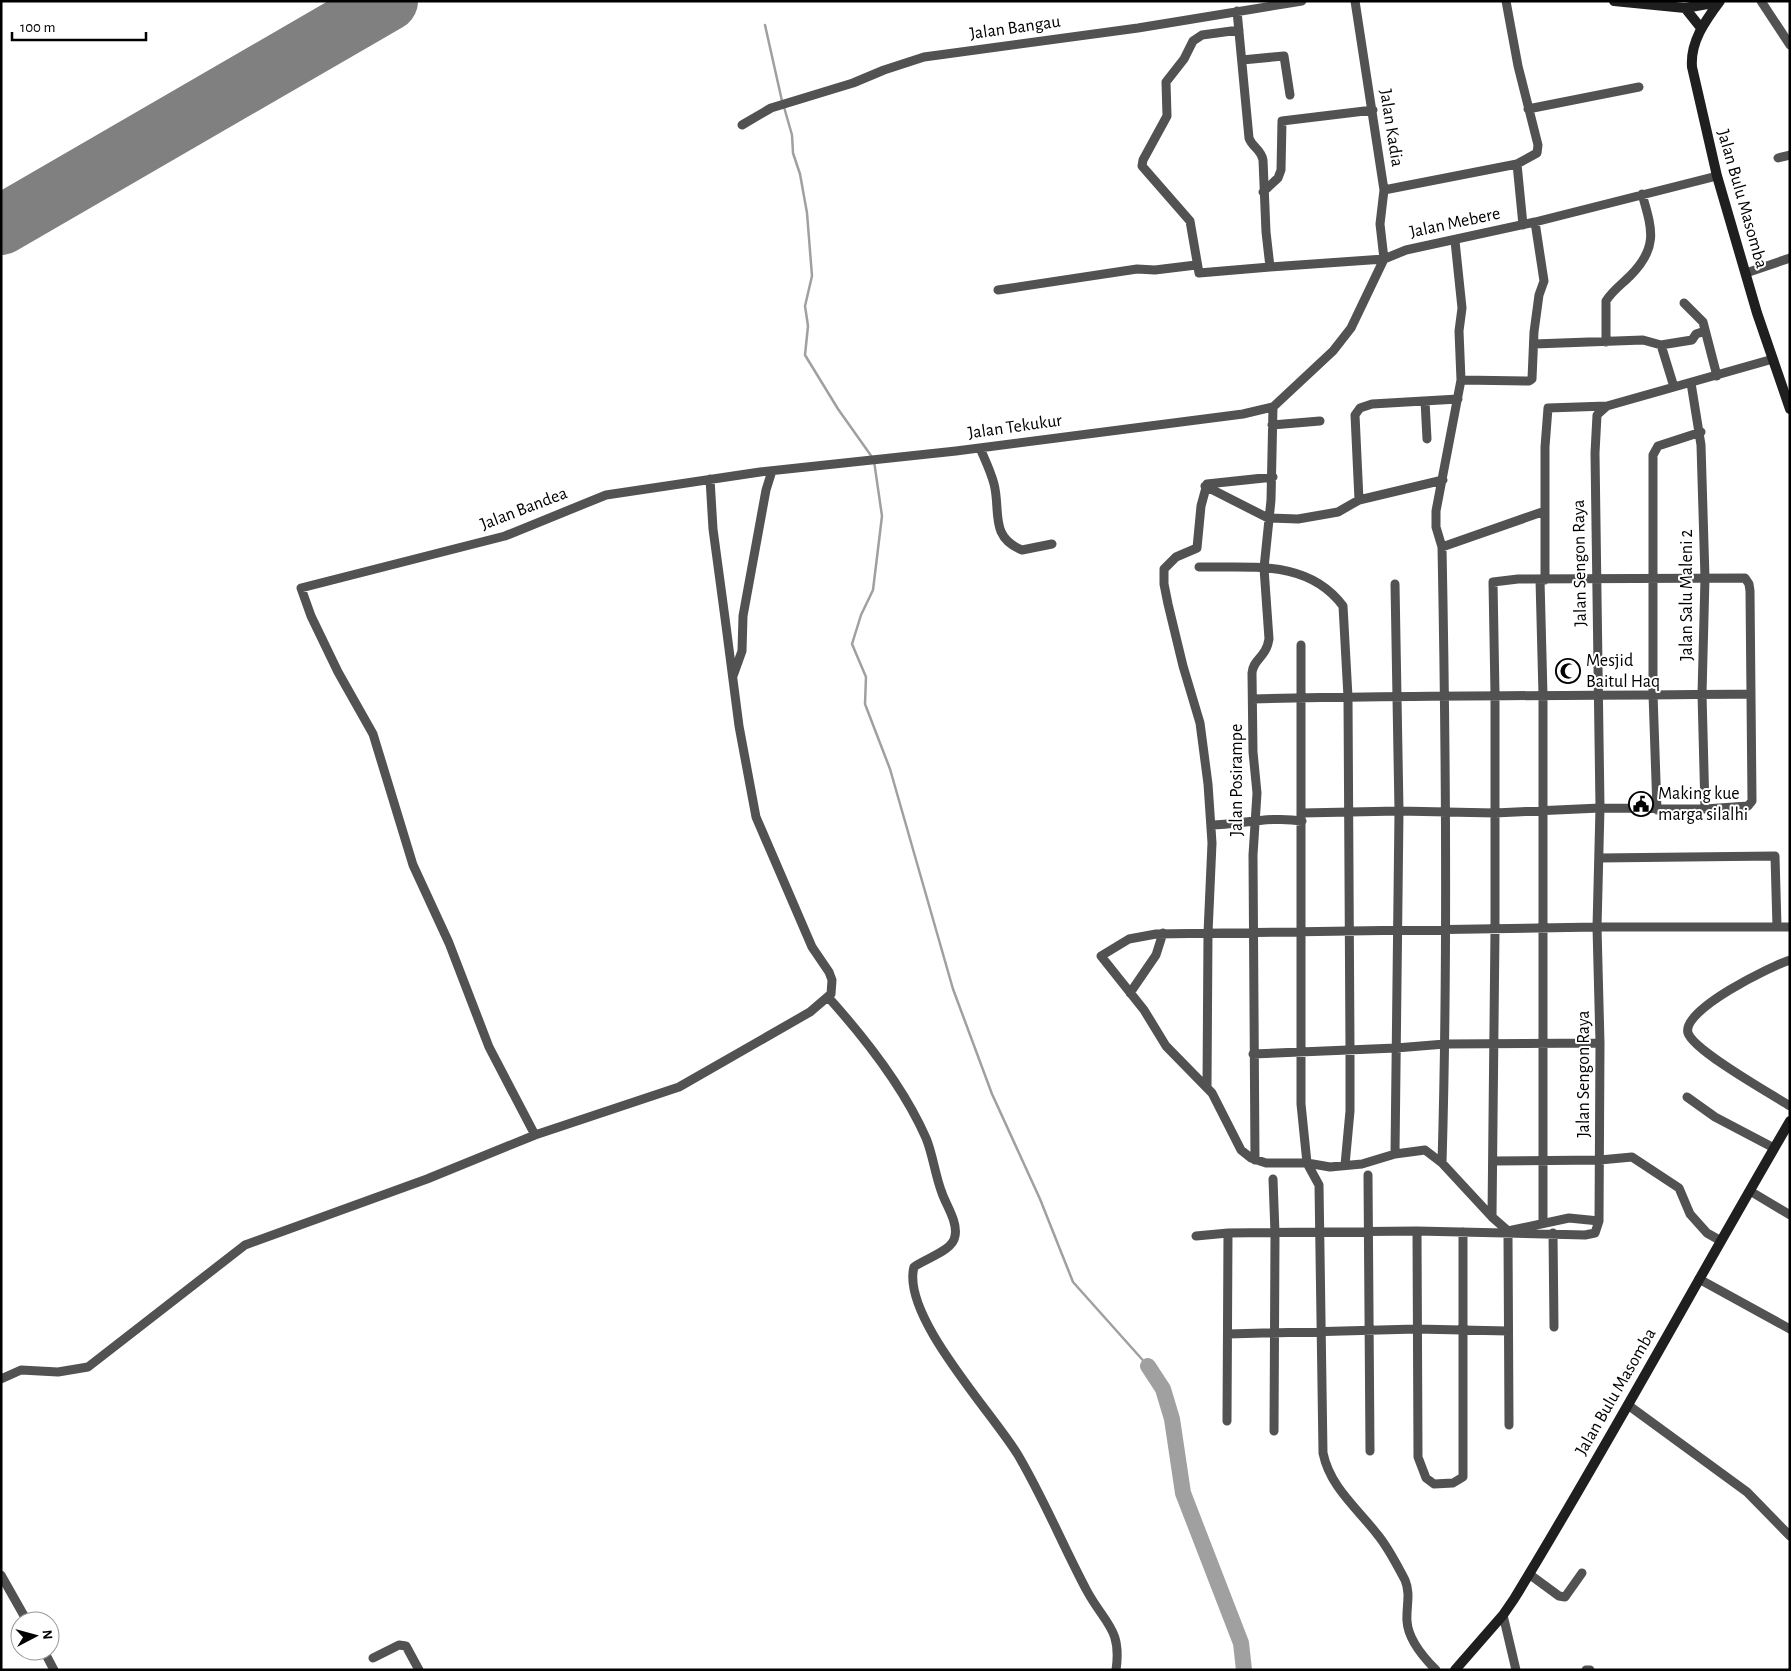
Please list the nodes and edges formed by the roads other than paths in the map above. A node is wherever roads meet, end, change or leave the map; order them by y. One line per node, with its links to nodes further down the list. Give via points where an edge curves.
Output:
1 (1302, 1): 8 (street, Jalan Bangau)
2 (1354, 1): 16 (street, Jalan Kadia)
3 (1506, 1): 15 (street)
4 (1614, 1): 7 (street)
5 (1761, 1): 11 (street)
6 (1720, 2): 7 (street); 9 (street, Jalan Bulu Masomba)
7 (1684, 6): 9 (street)
8 (1237, 11): 10 (street); 17 (street, Jalan Bangau, via 924,57 771,108)
9 (1701, 28): 21 (street, Jalan Bulu Masomba, via 1691,59)
10 (1238, 30): 12 (street); 30 (street, via 1202,35 1193,41 1166,82 1168,116 1142,163 1190,221)
11 (1790, 45)
12 (1242, 60): 14 (street, via 1284,56); 23 (street, via 1249,138 1262,154)
13 (1639, 87): 15 (street)
14 (1290, 95)
15 (1528, 108): 20 (street, via 1538,150 1534,156)
16 (1373, 110): 22 (street, Jalan Kadia); 23 (street, via 1282,121 1281,170 1278,178)
17 (742, 125)
18 (1790, 155): 19 (street)
19 (1778, 158)
20 (1516, 164): 22 (street); 26 (street)
21 (1717, 176): 24 (street, Jalan Mebere); 32 (street, Jalan Bulu Masomba)
22 (1384, 190): 29 (street, Jalan Kadia, via 1380,224)
23 (1263, 192): 31 (street)
24 (1642, 194): 25 (street, Jalan Mebere); 36 (street, via 1651,223 1650,249 1640,266 1606,301)
25 (1535, 222): 26 (street, Jalan Mebere); 37 (street, via 1544,281)
26 (1523, 225): 27 (street, Jalan Mebere)
27 (1456, 241): 29 (street, Jalan Mebere, via 1406,250); 41 (street, via 1462,308 1459,331)
28 (1790, 258): 32 (street)
29 (1384, 259): 31 (street, Jalan Mebere); 46 (street, via 1351,328 1333,351)
30 (1196, 265): 31 (street, Jalan Mebere, via 1200,273); 33 (street, via 1137,269)
31 (1270, 268)
32 (1746, 273): 39 (street, Jalan Bulu Masomba)
33 (998, 290)
34 (1684, 303): 35 (street, via 1700,317)
35 (1705, 331): 38 (street, via 1696,334 1692,340); 40 (street)
36 (1606, 342): 37 (street); 38 (street, via 1643,340)
37 (1534, 344): 41 (street, via 1531,380)
38 (1661, 345): 43 (street)
39 (1773, 359): 40 (street); 48 (street, Jalan Bulu Masomba)
40 (1717, 376): 42 (street)
41 (1461, 380): 44 (street)
42 (1690, 383): 43 (street); 51 (street, Jalan Salu Maleni 2)
43 (1674, 387): 47 (street)
44 (1458, 399): 45 (street); 58 (street)
45 (1425, 401): 52 (street); 60 (street, via 1372,404 1357,410)
46 (1273, 406): 50 (street, Jalan Posirampe); 53 (street, Jalan Tekukur, via 1243,414)
47 (1607, 406): 61 (street, via 1549,407); 68 (street, Jalan Sengon Raya, via 1598,413 1595,429)
48 (1790, 409)
49 (1320, 421): 50 (street)
50 (1272, 425): 56 (street, Jalan Posirampe)
51 (1701, 432): 67 (street, Jalan Salu Maleni 2); 69 (street, via 1654,450)
52 (1427, 439)
53 (980, 448): 54 (street, Jalan Tekukur); 63 (street, via 995,485 998,524 1008,542 1022,550)
54 (772, 470): 55 (street, Jalan Tekukur); 73 (street, via 744,616 742,651)
55 (760, 472): 57 (street, Jalan Bandea)
56 (1272, 477): 59 (street); 62 (street, Jalan Posirampe)
57 (710, 479): 73 (street, via 713,529); 124 (street, Jalan Bandea, via 606,495 505,536 300,588 338,672 373,734 413,865 449,943 489,1046)
58 (1443, 480): 60 (street); 64 (street, via 1436,511 1436,527)
59 (1205, 486): 62 (street); 95 (street, via 1197,548 1176,557 1167,565 1164,584 1201,730)
60 (1359, 500): 62 (street, via 1338,512 1298,519)
61 (1545, 511): 64 (street); 70 (street)
62 (1268, 518): 66 (street, Jalan Posirampe)
63 (1052, 544)
64 (1442, 547): 79 (street)
65 (1199, 567): 66 (street)
66 (1264, 568): 81 (street, via 1309,576 1323,585 1343,606); 84 (street, Jalan Posirampe, via 1268,639 1263,656 1253,666)
67 (1704, 578): 69 (street); 76 (street, Jalan Salu Maleni 2); 77 (street, via 1745,578 1750,584)
68 (1596, 579): 69 (street); 70 (street); 80 (street, Jalan Sengon Raya)
69 (1653, 579): 75 (street)
70 (1543, 580): 74 (street, via 1492,582); 78 (street)
71 (1394, 584): 82 (street)
72 (1300, 644): 83 (street)
73 (733, 676): 111 (street, via 756,816 812,947 829,972 832,988)
74 (1495, 694): 78 (street); 79 (street); 92 (street)
75 (1653, 694): 76 (street); 80 (street); 88 (street)
76 (1702, 694): 77 (street); 86 (street, Jalan Salu Maleni 2)
77 (1750, 694): 86 (street, via 1751,804)
78 (1543, 695): 80 (street); 87 (street)
79 (1445, 696): 82 (street); 90 (street)
80 (1597, 696): 85 (street, Jalan Sengon Raya)
81 (1348, 697): 82 (street); 83 (street); 91 (street)
82 (1398, 697): 89 (street)
83 (1302, 698): 84 (street); 93 (street)
84 (1253, 699): 94 (street, Jalan Posirampe)
85 (1600, 808): 87 (street); 88 (street); 96 (street, Jalan Sengon Raya)
86 (1705, 809): 88 (street)
87 (1542, 810): 92 (street); 100 (street)
88 (1657, 810)
89 (1399, 811): 90 (street); 91 (street); 104 (street)
90 (1446, 812): 92 (street); 101 (street)
91 (1349, 813): 93 (street); 105 (street)
92 (1495, 813): 102 (street)
93 (1302, 817): 94 (street); 103 (street)
94 (1256, 821): 95 (street); 108 (street, Jalan Posirampe)
95 (1211, 825): 107 (street)
96 (1599, 858): 97 (street, Jalan Sengon Raya); 98 (street, via 1775,856)
97 (1597, 927): 98 (street); 100 (street); 112 (street, Jalan Sengon Raya)
98 (1777, 927): 99 (street)
99 (1790, 927)
100 (1542, 929): 102 (street); 115 (street)
101 (1446, 930): 102 (street); 104 (street); 113 (street)
102 (1495, 930): 114 (street)
103 (1301, 931): 105 (street); 108 (street); 118 (street)
104 (1399, 931): 105 (street); 116 (street)
105 (1349, 932): 117 (street)
106 (1163, 933): 107 (street); 110 (street, via 1156,955); 110 (street, via 1129,939 1101,956)
107 (1208, 933): 108 (street); 120 (street)
108 (1253, 933): 119 (street, Jalan Posirampe)
109 (1790, 960): 122 (street, via 1742,981 1709,1002 1687,1031 1719,1062)
110 (1130, 993): 120 (street, via 1166,1046)
111 (828, 997): 124 (street, via 810,1012 679,1087); 175 (street, via 862,1034 913,1112 927,1139 941,1192 954,1225 955,1236 951,1246 914,1267 911,1278 914,1294 944,1354 1018,1454 1088,1592 1116,1637 1119,1652)
112 (1600, 1043): 115 (street); 128 (street, Jalan Sengon Raya)
113 (1445, 1044): 114 (street); 116 (street); 131 (street)
114 (1494, 1044): 115 (street); 129 (street)
115 (1542, 1044): 130 (street)
116 (1396, 1048): 117 (street); 126 (street)
117 (1350, 1050): 118 (street); 133 (street, via 1350,1111)
118 (1301, 1052): 119 (street); 132 (street, via 1301,1104)
119 (1253, 1054): 127 (street, Jalan Posirampe)
120 (1207, 1087): 127 (street, via 1220,1105 1241,1150)
121 (1687, 1097): 125 (street, via 1714,1117)
122 (1790, 1106)
123 (1790, 1121): 125 (street, Jalan Bulu Masomba)
124 (535, 1135): 161 (street, via 427,1179 241,1247 88,1368 58,1372 21,1370)
125 (1774, 1148): 136 (street, Jalan Bulu Masomba)
126 (1395, 1154): 131 (street, via 1425,1150); 133 (street, via 1362,1164)
127 (1255, 1160): 132 (street, via 1284,1165)
128 (1600, 1160): 130 (street); 139 (street, Jalan Sengon Raya); 150 (street, via 1632,1157 1642,1163 1679,1188 1690,1214 1707,1233)
129 (1494, 1161): 130 (street); 138 (street)
130 (1542, 1162): 140 (street)
131 (1442, 1163): 138 (street)
132 (1307, 1164): 133 (street); 146 (street, via 1319,1185)
133 (1345, 1165)
134 (1368, 1175): 141 (street)
135 (1273, 1179): 145 (street)
136 (1750, 1191): 137 (street); 150 (street, Jalan Bulu Masomba)
137 (1790, 1215)
138 (1492, 1217): 140 (street, via 1512,1231)
139 (1599, 1221): 140 (street, via 1569,1218); 147 (street, via 1590,1235)
140 (1543, 1222)
141 (1369, 1231): 142 (street); 146 (street); 157 (street)
142 (1417, 1231): 144 (street); 153 (street)
143 (1228, 1232): 145 (street); 149 (street); 160 (street)
144 (1463, 1232): 148 (street); 154 (street)
145 (1275, 1233): 146 (street); 159 (street)
146 (1321, 1233): 156 (street)
147 (1553, 1233): 148 (street); 152 (street)
148 (1508, 1235): 158 (street)
149 (1196, 1236)
150 (1721, 1241): 151 (street, Jalan Bulu Masomba)
151 (1699, 1279): 155 (street); 162 (street, Jalan Bulu Masomba)
152 (1554, 1327)
153 (1416, 1329): 154 (street); 154 (street, via 1418,1457 1426,1478 1434,1484 1453,1483 1464,1477); 157 (street)
154 (1463, 1330): 158 (street)
155 (1790, 1330)
156 (1322, 1331): 157 (street); 159 (street); 176 (street, via 1323,1453 1327,1471 1378,1535 1405,1581 1409,1594 1409,1630)
157 (1370, 1331): 166 (street)
158 (1508, 1331): 164 (street)
159 (1274, 1332): 160 (street); 165 (street)
160 (1228, 1334): 163 (street)
161 (1, 1379)
162 (1628, 1404): 167 (street, via 1747,1492); 169 (street, Jalan Bulu Masomba)
163 (1227, 1420)
164 (1509, 1425)
165 (1274, 1431)
166 (1370, 1451)
167 (1790, 1536)
168 (1582, 1573): 169 (street, via 1566,1597)
169 (1529, 1574): 172 (street, Jalan Bulu Masomba)
170 (1, 1575): 171 (street)
171 (21, 1611)
172 (1503, 1615): 177 (street, Jalan Bulu Masomba); 178 (street)
173 (374, 1658): 174 (street, via 399,1645 406,1646)
174 (419, 1670)
175 (1116, 1670)
176 (1436, 1670)
177 (1455, 1670)
178 (1516, 1670)
179 (1586, 1670): 180 (street)
180 (1590, 1670)

